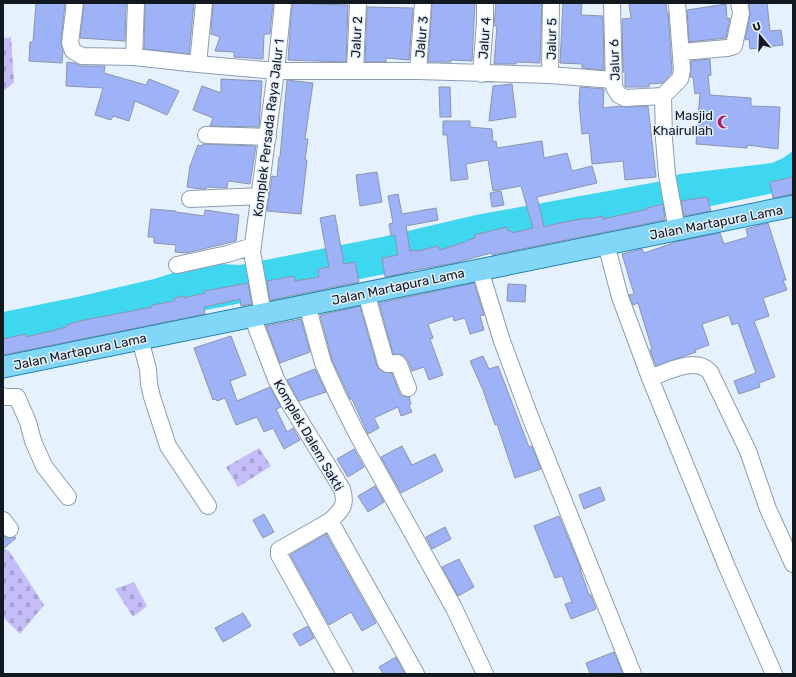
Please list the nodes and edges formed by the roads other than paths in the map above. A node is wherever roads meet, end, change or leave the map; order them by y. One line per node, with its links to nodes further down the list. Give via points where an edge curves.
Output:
1 (74, 3): 13 (street, via 70,43 73,51 82,56)
2 (136, 3): 13 (street)
3 (204, 3): 14 (street)
4 (283, 3): 15 (street, Komplek Persada Raya Jalur 1)
5 (358, 3): 16 (street, Jalur 2)
6 (423, 3): 17 (street, Jalur 3)
7 (485, 3): 18 (street, Jalur 4)
8 (551, 3): 19 (street, Jalur 5)
9 (612, 3): 20 (street, Jalur 6)
10 (677, 3): 12 (street)
11 (739, 3): 12 (street, via 741,13 734,46)
12 (682, 52): 21 (street, via 680,79)
13 (134, 57): 14 (street)
14 (198, 64): 15 (street)
15 (276, 70): 16 (street); 23 (street, Komplek Persada Raya Jalur 1)
16 (354, 71): 17 (street)
17 (418, 71): 18 (street)
18 (481, 74): 19 (street)
19 (550, 75): 20 (street)
20 (613, 80): 21 (street, Jalur 6, via 619,95 625,98)
21 (664, 96): 27 (street, via 667,175)
22 (206, 136): 23 (street)
23 (268, 137): 24 (street, Komplek Persada Raya Jalur 1)
24 (260, 196): 25 (street); 29 (street, Komplek Persada Raya Jalur 1)
25 (190, 199)
26 (793, 206): 27 (main road, Jalan Martapura Lama)
27 (676, 223): 28 (main road, Jalan Martapura Lama)
28 (606, 244): 31 (main road, Jalan Martapura Lama); 37 (street, via 620,297)
29 (252, 249): 30 (street); 34 (street, Komplek Persada Raya Jalur 1)
30 (177, 265)
31 (480, 270): 32 (main road, Jalan Martapura Lama); 47 (street, via 502,341 529,414)
32 (366, 293): 33 (main road, Jalan Martapura Lama); 38 (street, via 386,363 399,365)
33 (306, 305): 34 (main road, Jalan Martapura Lama); 46 (street, via 323,363 338,396 454,608)
34 (258, 311): 35 (main road, Jalan Martapura Lama); 42 (street, Komplek Dalem Sakti, via 276,379 342,488 345,502 341,511)
35 (140, 339): 36 (main road, Jalan Martapura Lama); 41 (street, via 152,396 168,446)
36 (3, 367)
37 (650, 378): 43 (street, via 687,365 700,365 710,372 748,451 768,509); 48 (street)
38 (408, 388)
39 (3, 396): 40 (street, via 17,396 44,466)
40 (68, 497)
41 (208, 506)
42 (330, 521): 44 (street, via 279,550 278,555); 45 (street)
43 (792, 557)
44 (345, 674)
45 (416, 674)
46 (485, 674)
47 (633, 674)
48 (774, 674)

